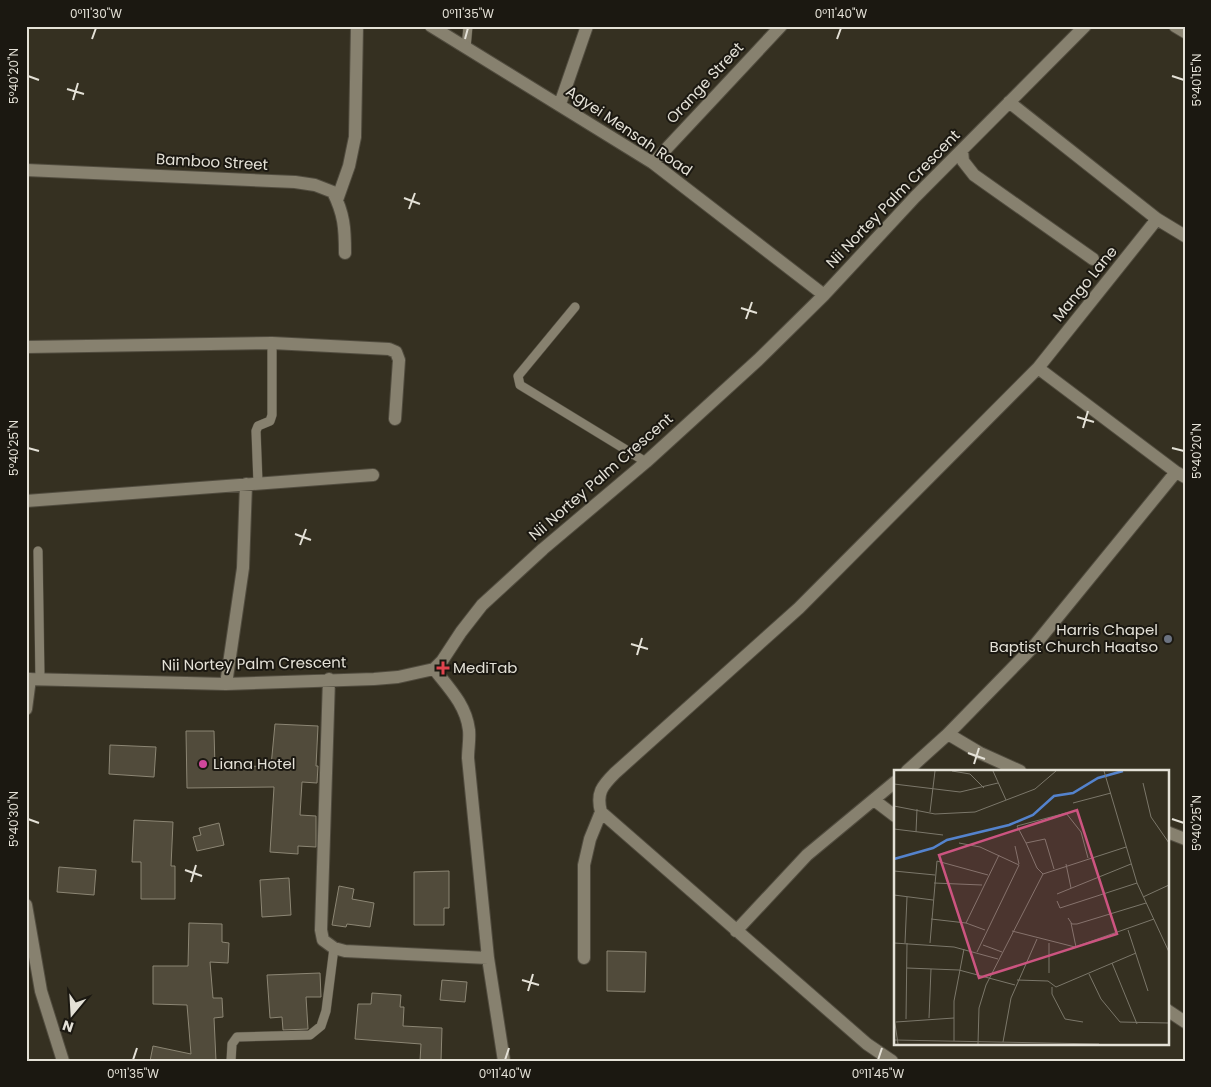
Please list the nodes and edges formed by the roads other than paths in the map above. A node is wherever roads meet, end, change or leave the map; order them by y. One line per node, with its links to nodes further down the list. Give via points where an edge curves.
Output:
1 (357, 26): 15 (street, via 355,137)
2 (431, 26): 9 (street, Agyei Mensah Road)
3 (468, 26): 9 (lane)
4 (587, 26): 11 (street)
5 (781, 26): 13 (street, Orange Street)
6 (1085, 26): 10 (street, Nii Nortey Palm Crescent)
7 (1175, 26): 8 (street)
8 (1185, 32)
9 (466, 48): 11 (street, Agyei Mensah Road)
10 (1009, 102): 12 (street, Nii Nortey Palm Crescent); 16 (street)
11 (560, 104): 13 (street, Agyei Mensah Road)
12 (962, 150): 19 (street, via 963,161 974,175); 20 (street, Nii Nortey Palm Crescent)
13 (653, 163): 20 (street, Agyei Mensah Road)
14 (26, 170): 15 (street, Bamboo Street, via 294,182 316,185 333,192)
15 (337, 200): 18 (street, via 346,228)
16 (1157, 220): 17 (street); 24 (street, Mango Lane)
17 (1185, 236)
18 (345, 252)
19 (1093, 259)
20 (824, 295): 26 (street, Nii Nortey Palm Crescent)
21 (574, 307): 26 (lane, via 518,376 520,385)
22 (272, 344): 23 (street); 25 (street, via 389,349 396,352 399,360); 29 (lane, via 272,416 256,431)
23 (26, 347)
24 (1038, 368): 28 (street); 42 (street, Mango Lane, via 799,608 615,773 602,787 598,803)
25 (395, 419)
26 (646, 462): 32 (street, Nii Nortey Palm Crescent, via 482,605)
27 (372, 475): 29 (street)
28 (1180, 475): 37 (street, via 1034,646)
29 (252, 484): 30 (street); 35 (street)
30 (26, 501)
31 (38, 551): 33 (lane)
32 (434, 669): 34 (street, Nii Nortey Palm Crescent, via 398,677); 49 (street, via 458,698 469,732 468,758)
33 (32, 679): 35 (street, Nii Nortey Palm Crescent); 36 (street)
34 (329, 680): 35 (street, Nii Nortey Palm Crescent); 48 (street, via 321,930 323,940)
35 (226, 684)
36 (26, 709)
37 (948, 734): 38 (street); 39 (street)
38 (908, 770)
39 (1018, 770)
40 (894, 783): 41 (street)
41 (874, 800): 43 (street); 47 (street, via 806,855)
42 (601, 812): 47 (street); 50 (street, via 584,866)
43 (894, 815)
44 (1168, 832): 45 (street)
45 (1185, 839)
46 (26, 905): 53 (street, via 41,990)
47 (736, 931): 56 (street, via 867,1044)
48 (334, 948): 49 (street); 54 (lane, via 326,1012 321,1026 310,1035 237,1037 232,1044)
49 (488, 958): 55 (street)
50 (584, 958)
51 (1168, 1011): 52 (street)
52 (1185, 1022)
53 (64, 1061)
54 (230, 1061)
55 (504, 1061)
56 (892, 1061)

